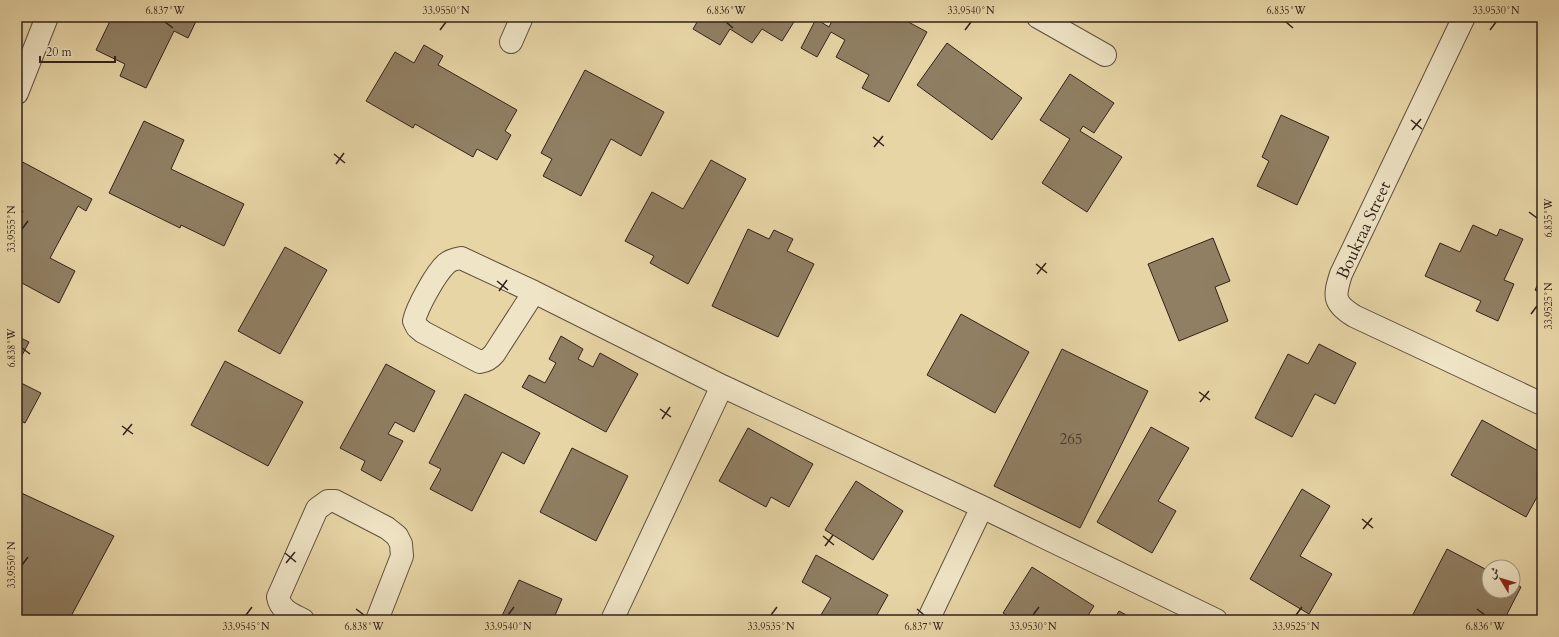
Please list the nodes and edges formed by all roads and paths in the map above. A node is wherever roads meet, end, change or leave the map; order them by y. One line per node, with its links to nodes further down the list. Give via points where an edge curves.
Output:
1 (47, 17): 7 (street)
2 (522, 17): 5 (street)
3 (1038, 17): 6 (street)
4 (1464, 17): 10 (street, Boukraa Street, via 1341,274 1336,298 1342,308 1354,316)
5 (511, 42)
6 (1105, 55)
7 (17, 93)
8 (534, 292): 8 (street, via 494,354 486,361 480,362 423,332 414,321 416,312 440,272 447,264 460,258); 9 (street)
9 (722, 386): 11 (street); 14 (street)
10 (1542, 404)
11 (982, 507): 15 (street); 16 (street)
12 (303, 620): 13 (street, via 285,610 278,597 317,509 328,501 335,501 387,528 401,544 402,556)
13 (377, 620)
14 (612, 620)
15 (928, 620)
16 (1216, 620)

